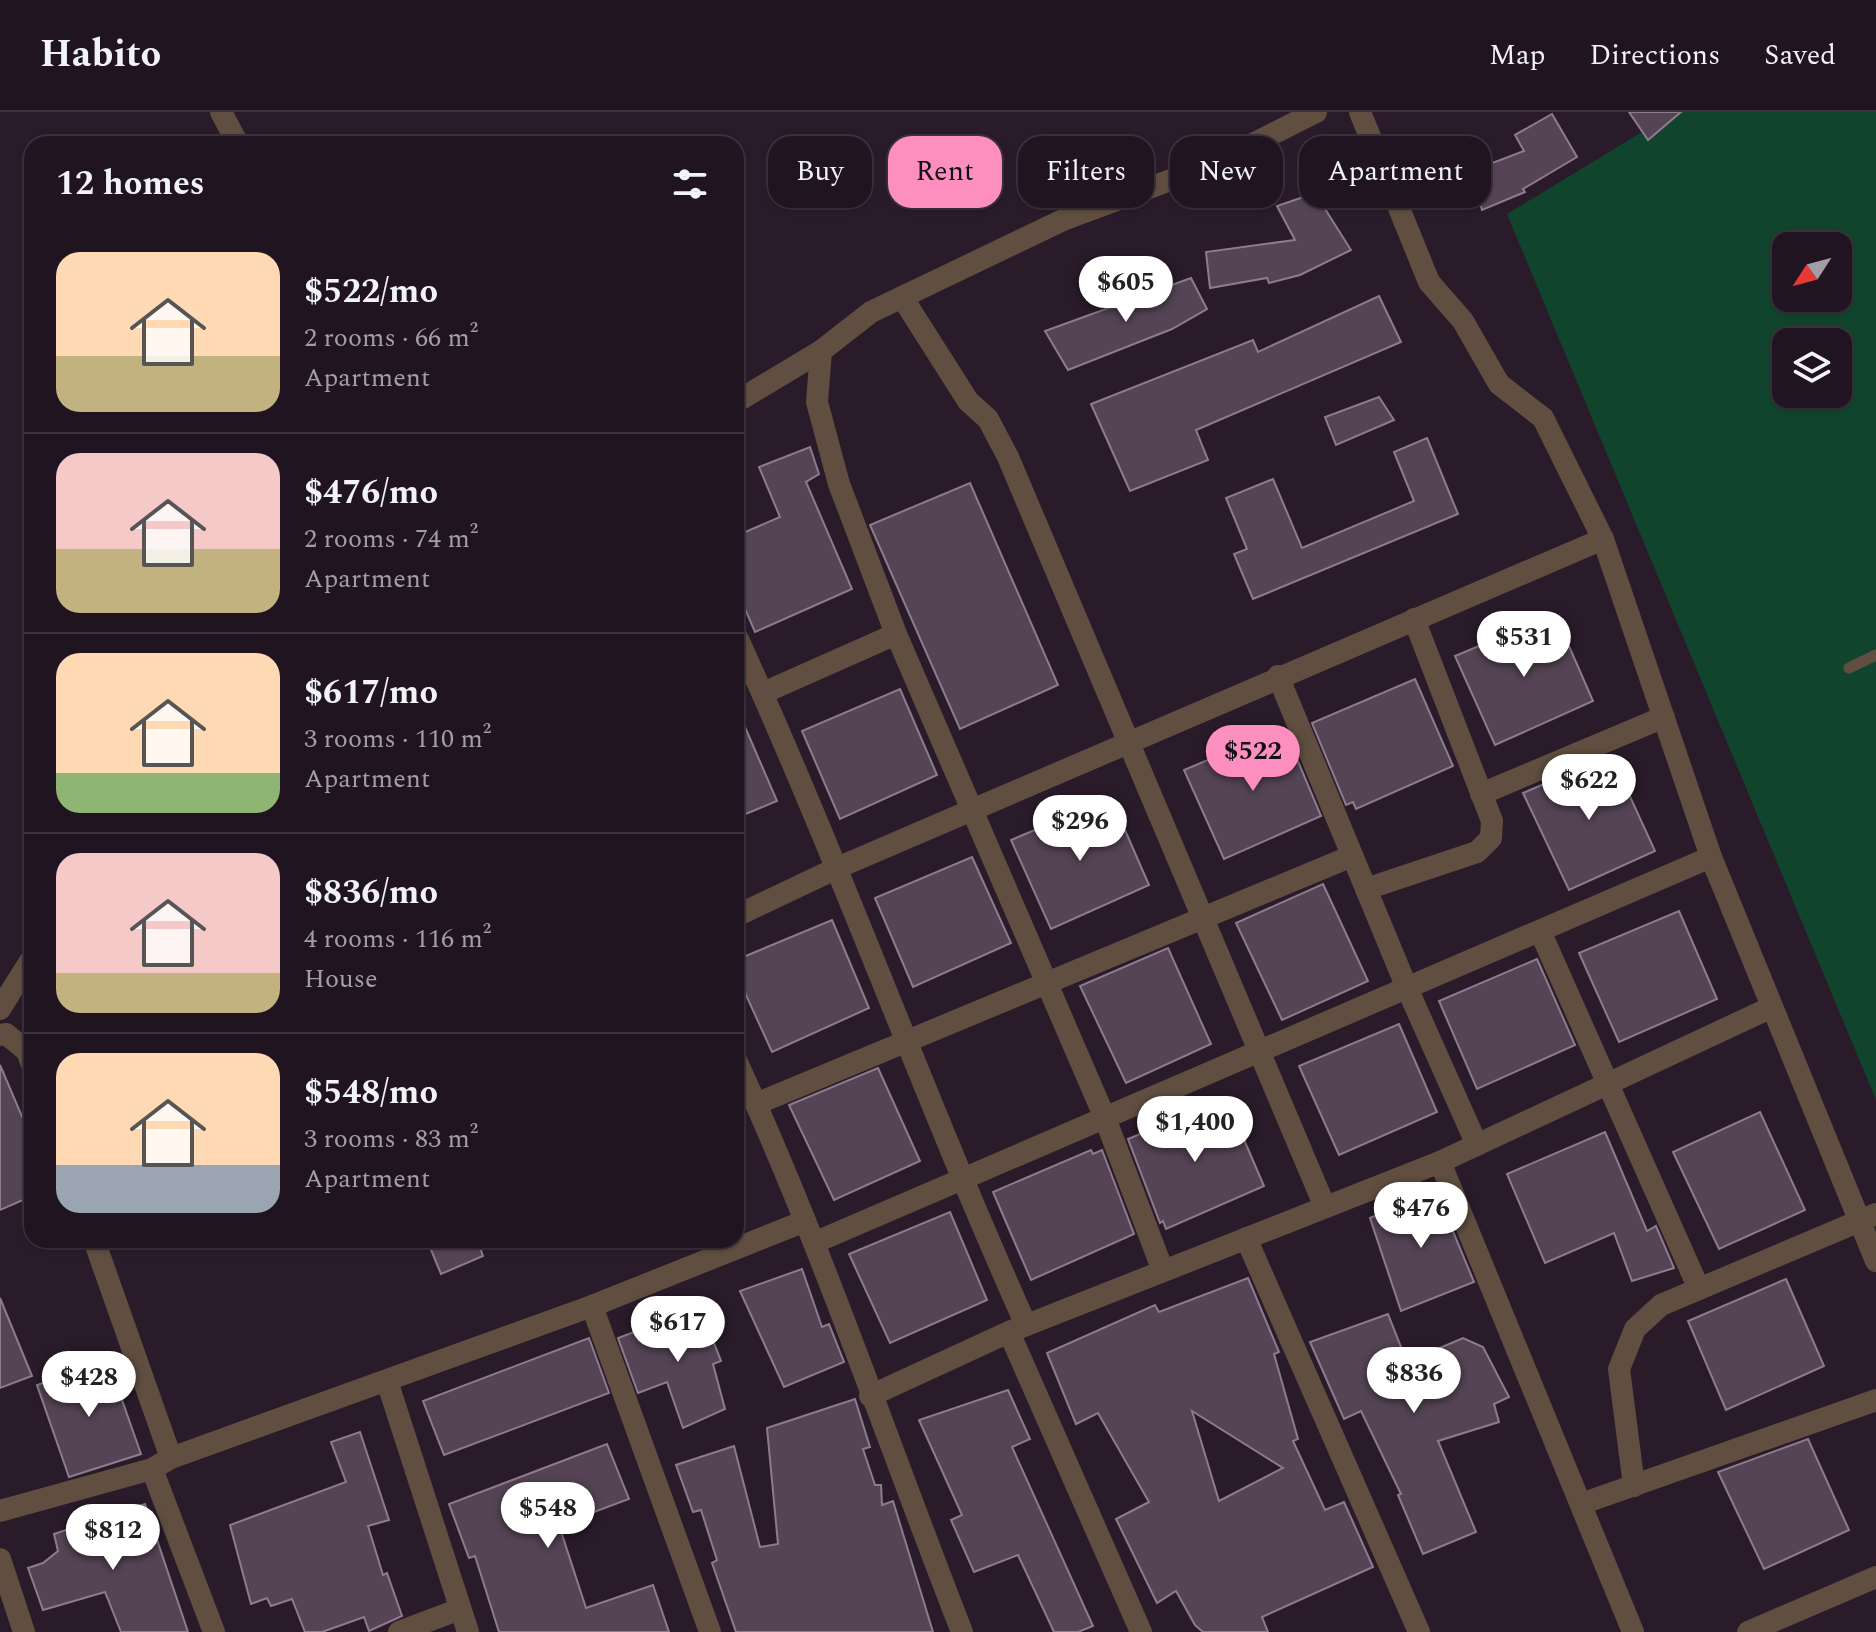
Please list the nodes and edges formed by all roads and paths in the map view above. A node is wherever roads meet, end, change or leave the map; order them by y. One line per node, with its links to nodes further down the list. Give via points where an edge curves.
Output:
1 (221, 112): 4 (street)
2 (1316, 112): 5 (street, via 1211,165 1063,220)
3 (1360, 112): 8 (street, via 1429,282 1463,321 1499,384 1543,418)
4 (234, 136)
5 (902, 297): 6 (street, via 871,312); 17 (street, via 968,401 988,419 1008,457)
6 (821, 351): 7 (street); 10 (street, via 817,402 826,442)
7 (744, 397)
8 (1603, 539): 9 (street); 16 (street)
9 (1414, 619): 14 (street); 18 (street)
10 (896, 634): 15 (street); 19 (street)
11 (744, 652): 15 (street)
12 (1876, 655): 13 (lane)
13 (1849, 668)
14 (1278, 676): 17 (street); 20 (street)
15 (763, 693): 22 (street)
16 (1664, 717): 18 (street); 21 (street)
17 (1128, 741): 19 (street); 25 (street)
18 (1481, 794): 23 (street, via 1492,821 1491,838 1477,852)
19 (969, 810): 22 (street); 28 (street)
20 (1352, 856): 23 (street); 25 (street)
21 (1711, 857): 26 (street); 30 (street)
22 (837, 868): 24 (street); 33 (street)
23 (1366, 889): 29 (street)
24 (744, 912)
25 (1201, 916): 28 (street); 35 (street)
26 (1540, 931): 29 (street); 37 (street)
27 (24, 971): 31 (street)
28 (1048, 983): 33 (street); 39 (street)
29 (1407, 988): 35 (street); 40 (street)
30 (1772, 1007): 37 (street); 44 (street)
31 (0, 1009)
32 (0, 1035): 34 (street)
33 (907, 1043): 38 (street); 42 (street)
34 (24, 1049)
35 (1257, 1053): 39 (street); 43 (street)
36 (744, 1078): 38 (street)
37 (1609, 1084): 40 (street); 53 (street)
38 (756, 1104): 45 (street)
39 (1105, 1118): 42 (street); 52 (street)
40 (1477, 1145): 41 (street)
41 (1440, 1162): 43 (street); 61 (street)
42 (961, 1181): 47 (street); 55 (street)
43 (1325, 1207): 46 (street)
44 (1868, 1218): 51 (street); 53 (street)
45 (805, 1221): 47 (street); 48 (street)
46 (1246, 1238): 52 (street); 73 (street)
47 (816, 1242): 57 (street)
48 (744, 1245)
49 (96, 1248): 59 (street)
50 (737, 1248): 54 (street)
51 (1876, 1261)
52 (1163, 1271): 55 (street)
53 (1699, 1289): 60 (street, via 1661,1305 1635,1329 1619,1369)
54 (592, 1306): 56 (street); 70 (street)
55 (1018, 1329): 57 (street); 72 (street)
56 (387, 1381): 59 (street); 65 (street)
57 (870, 1396): 71 (street)
58 (1876, 1400): 60 (street)
59 (162, 1464): 62 (street); 67 (street)
60 (1634, 1486): 61 (street)
61 (1581, 1504): 74 (street)
62 (0, 1511)
63 (0, 1559): 66 (street)
64 (1876, 1577): 75 (street)
65 (460, 1609): 68 (street); 69 (street)
66 (24, 1632)
67 (214, 1632)
68 (399, 1632)
69 (468, 1632)
70 (710, 1632)
71 (962, 1632)
72 (1141, 1632)
73 (1419, 1632)
74 (1633, 1632)
75 (1748, 1632)

